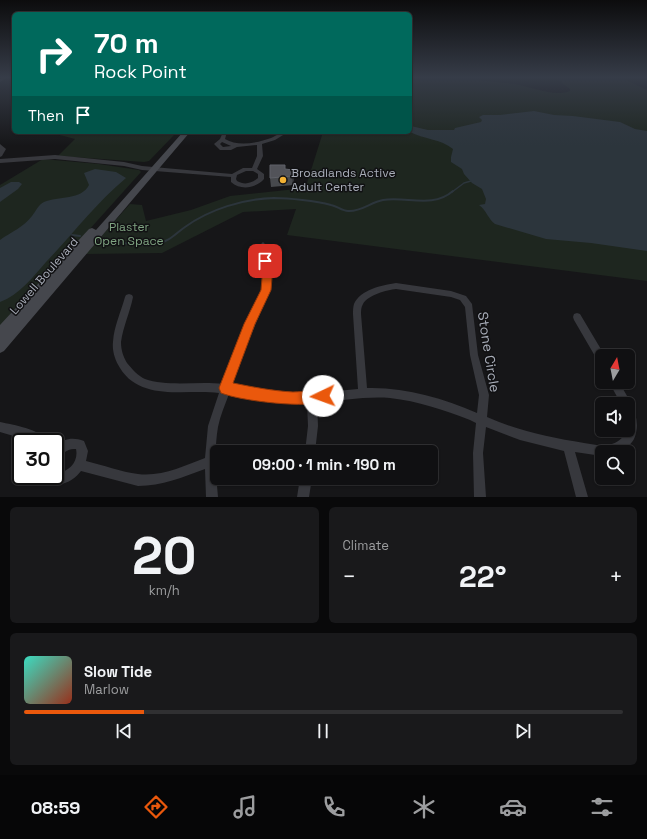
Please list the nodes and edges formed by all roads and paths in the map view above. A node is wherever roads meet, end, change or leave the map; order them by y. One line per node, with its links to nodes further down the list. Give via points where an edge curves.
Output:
1 (179, 134): 9 (main road, Lowell Boulevard)
2 (185, 134): 9 (main road, Lowell Boulevard)
3 (224, 134): 5 (street, via 217,144 222,149)
4 (282, 134): 5 (street)
5 (259, 143): 10 (street, via 260,158)
6 (3, 147): 7 (street)
7 (0, 155)
8 (0, 161): 9 (street, via 55,157)
9 (153, 167): 11 (street); 15 (main road, Lowell Boulevard); 16 (main road, Lowell Boulevard)
10 (254, 169): 11 (street, via 241,170); 11 (street, via 262,174 261,179 255,184 237,184)
11 (233, 176)
12 (262, 245): 18 (street, via 267,278 266,290)
13 (129, 296): 18 (street, via 116,344 119,358 126,369 138,380 151,385)
14 (577, 317): 17 (street)
15 (0, 334)
16 (0, 347)
17 (596, 349)
18 (225, 388): 20 (street, via 272,396); 25 (street, via 213,426)
19 (363, 392): 20 (street); 21 (street, via 404,394 435,402); 21 (street, Stone Circle, via 357,314 362,299 371,293 396,286 451,294 464,298 469,306 474,355 484,395)
20 (312, 397): 26 (street)
21 (482, 420): 28 (street, via 539,442); 36 (street, via 478,453)
22 (0, 427): 23 (street)
23 (22, 433)
24 (629, 437): 28 (street, via 620,447 605,451)
25 (211, 445)
26 (311, 445)
27 (64, 446): 30 (street, via 71,443 80,445 83,453)
28 (568, 446): 37 (street)
29 (210, 462): 30 (street, via 147,481)
30 (79, 464): 31 (street)
31 (64, 477)
32 (211, 485): 34 (street)
33 (305, 485): 35 (street)
34 (212, 497)
35 (303, 497)
36 (480, 497)
37 (582, 497)

